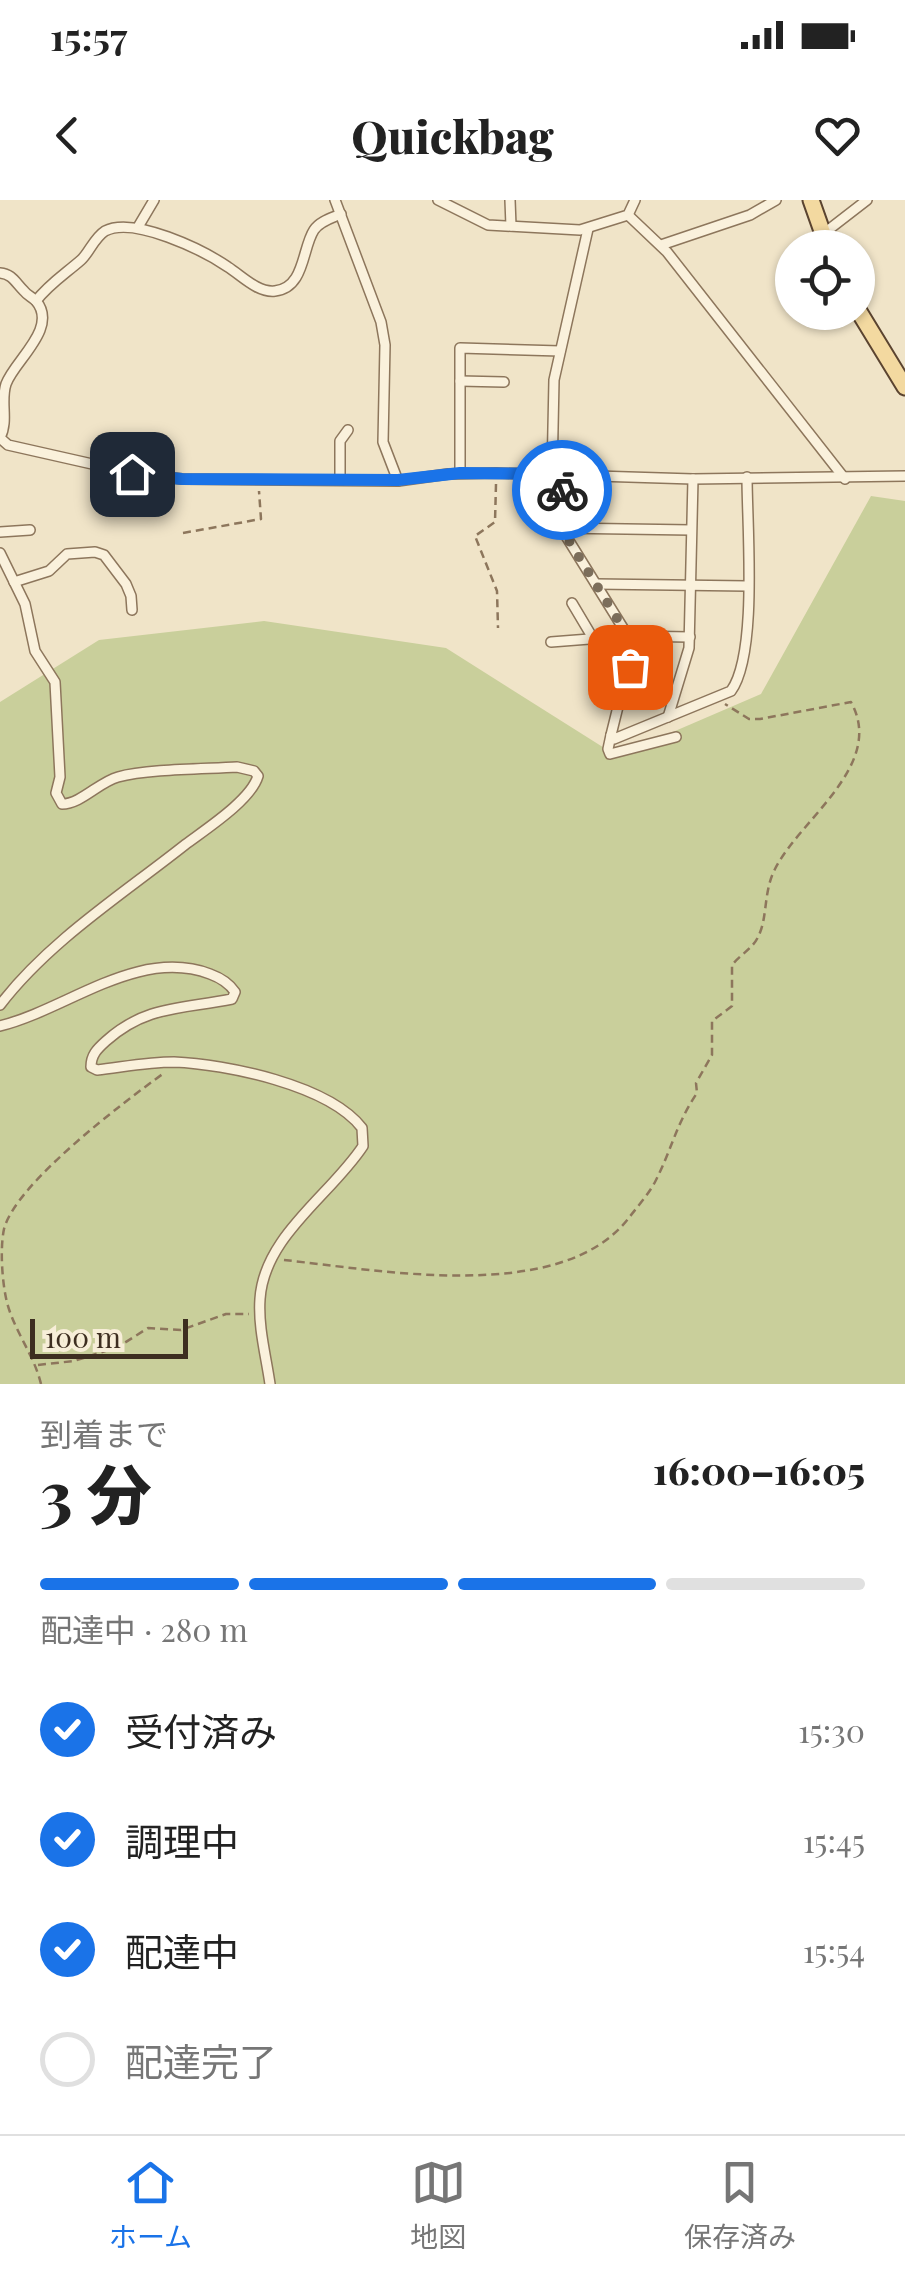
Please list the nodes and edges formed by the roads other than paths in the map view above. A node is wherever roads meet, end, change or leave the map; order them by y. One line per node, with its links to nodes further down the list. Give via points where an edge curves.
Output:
1 (154, 200): 12 (street)
2 (335, 200): 9 (street)
3 (438, 200): 11 (street, via 488,225)
4 (510, 200): 11 (street)
5 (635, 200): 10 (street)
6 (776, 200): 16 (street)
7 (811, 200): 14 (main road)
8 (867, 200): 15 (street)
9 (340, 214): 12 (street, via 312,232 295,278 272,292); 31 (street, via 381,322 383,442)
10 (628, 215): 13 (street); 16 (street)
11 (511, 226): 13 (street)
12 (138, 227): 18 (street, via 105,232)
13 (588, 228): 20 (street)
14 (822, 230)
15 (836, 230)
16 (661, 245): 29 (street)
17 (0, 273): 18 (street)
18 (36, 302): 30 (street, via 42,314 38,336 3,389 0,438 8,445 132,474)
19 (870, 330): 23 (main road)
20 (560, 350): 21 (street, via 460,348); 26 (street, via 554,380)
21 (460, 381): 22 (street); 25 (street)
22 (504, 382)
23 (905, 387)
24 (348, 430): 30 (street, via 340,441)
25 (460, 473): 26 (street); 31 (street)
26 (557, 475): 32 (street); 33 (street)
27 (905, 476): 29 (street)
28 (747, 478): 29 (street); 32 (street); 43 (street)
29 (844, 479)
30 (340, 480): 31 (street)
31 (398, 480)
32 (693, 480): 35 (street)
33 (561, 528): 35 (street); 41 (street)
34 (30, 530): 36 (street)
35 (691, 530): 42 (street)
36 (0, 532)
37 (0, 553): 38 (street)
38 (8, 569): 39 (street); 40 (street)
39 (0, 580)
40 (14, 582): 45 (street, via 49,571 67,554 94,552 126,584); 53 (street, via 35,650 55,682 56,793 62,804 119,776 237,767 258,776 210,825 42,959)
41 (596, 584): 42 (street); 46 (street)
42 (691, 584): 43 (street); 47 (street)
43 (748, 586): 50 (street, via 746,652 736,684)
44 (572, 602): 48 (street)
45 (132, 610)
46 (628, 636): 47 (street); 48 (street); 51 (street, via 630,667)
47 (690, 636): 50 (street)
48 (594, 640): 49 (street)
49 (550, 642)
50 (668, 717): 51 (street)
51 (611, 736): 52 (street, via 610,754)
52 (676, 737)
53 (0, 1006)
54 (0, 1026): 55 (street, via 153,968 198,970 231,986 232,999 172,1007 136,1020 96,1050 91,1067 177,1062 253,1075 340,1108 362,1128 366,1140 352,1164 270,1258 262,1277 259,1313)
55 (270, 1384)

